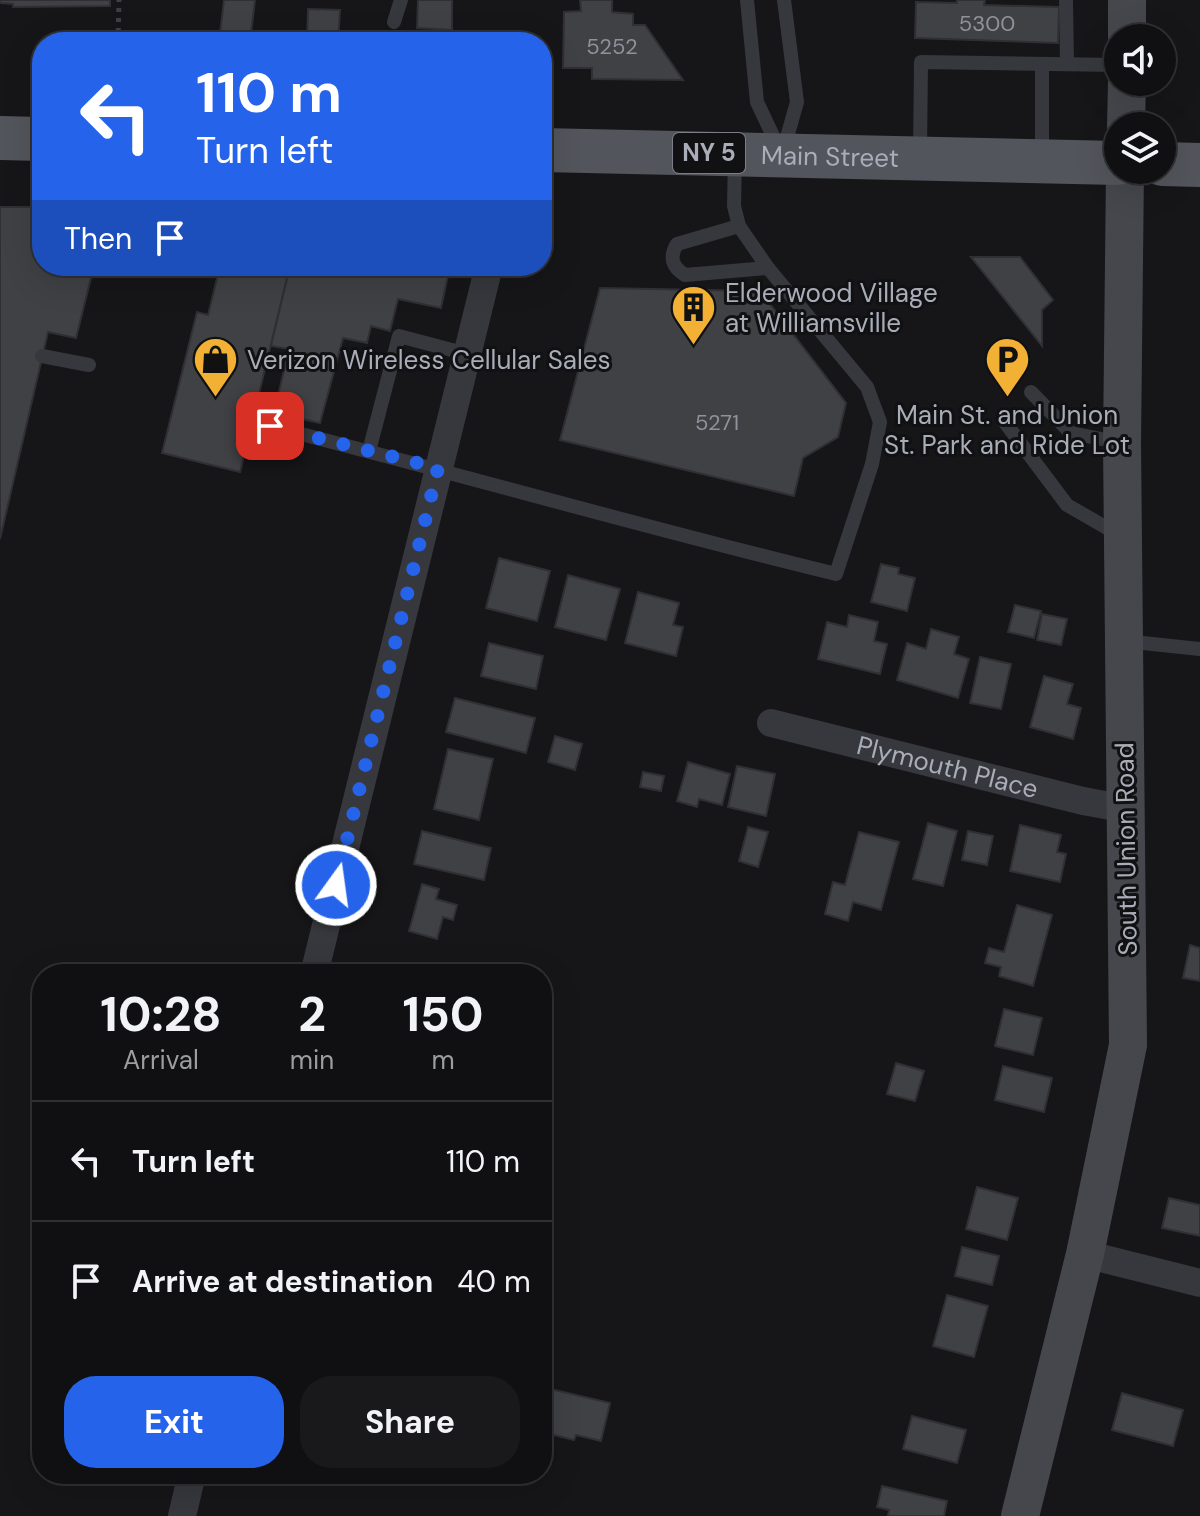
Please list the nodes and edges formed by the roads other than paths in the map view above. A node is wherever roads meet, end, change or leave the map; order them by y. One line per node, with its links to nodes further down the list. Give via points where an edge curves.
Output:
1 (401, 0): 6 (lane)
2 (747, 0): 15 (lane, via 757,102)
3 (784, 0): 15 (lane, via 797,102)
4 (1066, 0): 9 (lane)
5 (1127, 0): 7 (main road)
6 (394, 22)
7 (1127, 24)
8 (1042, 64): 9 (lane); 16 (lane, via 921,62); 17 (lane)
9 (1067, 64): 10 (lane)
10 (1104, 65)
11 (0, 138): 12 (main road)
12 (32, 139)
13 (552, 150): 14 (main road, Main Street / NY 5)
14 (735, 154): 15 (main road, Main Street / NY 5); 22 (lane)
15 (782, 155): 16 (main road, Main Street / NY 5)
16 (920, 158): 17 (main road, Main Street / NY 5)
17 (1042, 161): 18 (main road, Main Street / NY 5)
18 (1104, 163)
19 (1176, 164): 20 (main road)
20 (1200, 165)
21 (1125, 184): 31 (main road, South Union Road)
22 (739, 226): 23 (lane); 23 (lane, via 677,244 672,262 685,275)
23 (768, 268): 33 (lane, via 867,387 880,422 836,574)
24 (486, 276): 25 (street)
25 (467, 354): 32 (lane, via 399,336); 33 (street)
26 (42, 356): 27 (lane)
27 (89, 365)
28 (1031, 392): 31 (lane, via 1071,433)
29 (1004, 421): 34 (lane, via 1067,505)
30 (270, 426): 32 (lane)
31 (1122, 443): 34 (main road, South Union Road)
32 (369, 451): 33 (lane)
33 (438, 468): 39 (street)
34 (1123, 537): 35 (main road, South Union Road)
35 (1124, 641): 36 (lane); 38 (main road, South Union Road)
36 (1200, 649)
37 (771, 723): 38 (street, Plymouth Place)
38 (1127, 809): 40 (main road, South Union Road, via 1128,1045)
39 (316, 964)
40 (1085, 1254): 41 (street); 44 (main road, South Union Road)
41 (1200, 1283)
42 (190, 1484): 43 (street)
43 (182, 1516)
44 (1020, 1516)

